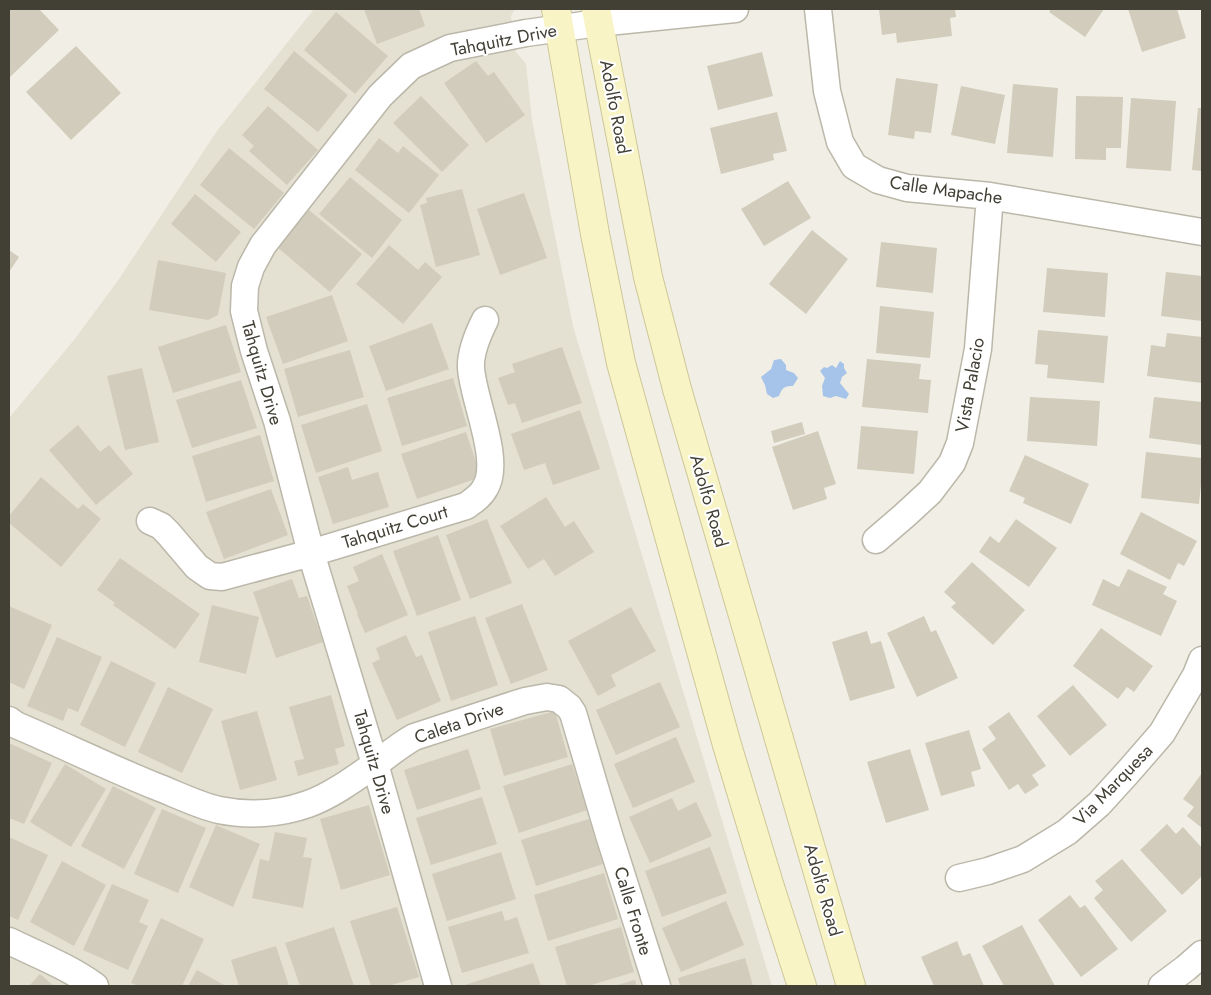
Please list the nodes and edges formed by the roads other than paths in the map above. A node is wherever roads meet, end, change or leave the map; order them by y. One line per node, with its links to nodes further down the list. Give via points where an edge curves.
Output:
1 (735, 9): 3 (street, Tahquitz Drive)
2 (818, 9): 5 (street, Calle Mapache, via 827,91 840,142 854,166 878,180 907,188)
3 (597, 16): 4 (street, Tahquitz Drive); 22 (main road, Adolfo Road, via 648,277 677,388)
4 (558, 19): 10 (street, Tahquitz Drive, via 526,33 450,48 411,66 380,96 263,245 251,267 245,286 244,311); 21 (main road, via 621,363 727,744)
5 (990, 196): 6 (street, Calle Mapache); 9 (street, Vista Palacio, via 978,349 960,443 952,463 930,492)
6 (1202, 232)
7 (485, 320): 10 (street, Tahquitz Court, via 476,339 471,366 491,456 491,474 478,498 466,506)
8 (150, 521): 10 (street, Tahquitz Court, via 161,526 197,568 210,576 222,577)
9 (876, 540)
10 (311, 553): 13 (street, Tahquitz Drive)
11 (1202, 660): 15 (street, Via Marquesa, via 1162,733 1099,804 1067,832 1023,859)
12 (9, 720): 13 (street, Caleta Drive, via 122,772 220,810 253,813 287,810 333,792)
13 (375, 764): 14 (street, Caleta Drive, via 414,737 525,701 547,697 559,699 574,713); 19 (street, Tahquitz Drive)
14 (609, 835): 20 (street, Calle Fronte)
15 (960, 878)
16 (9, 941): 18 (street, via 55,962)
17 (1202, 954): 23 (street)
18 (95, 986)
19 (438, 986)
20 (657, 986)
21 (802, 986)
22 (851, 986)
23 (1162, 986)

